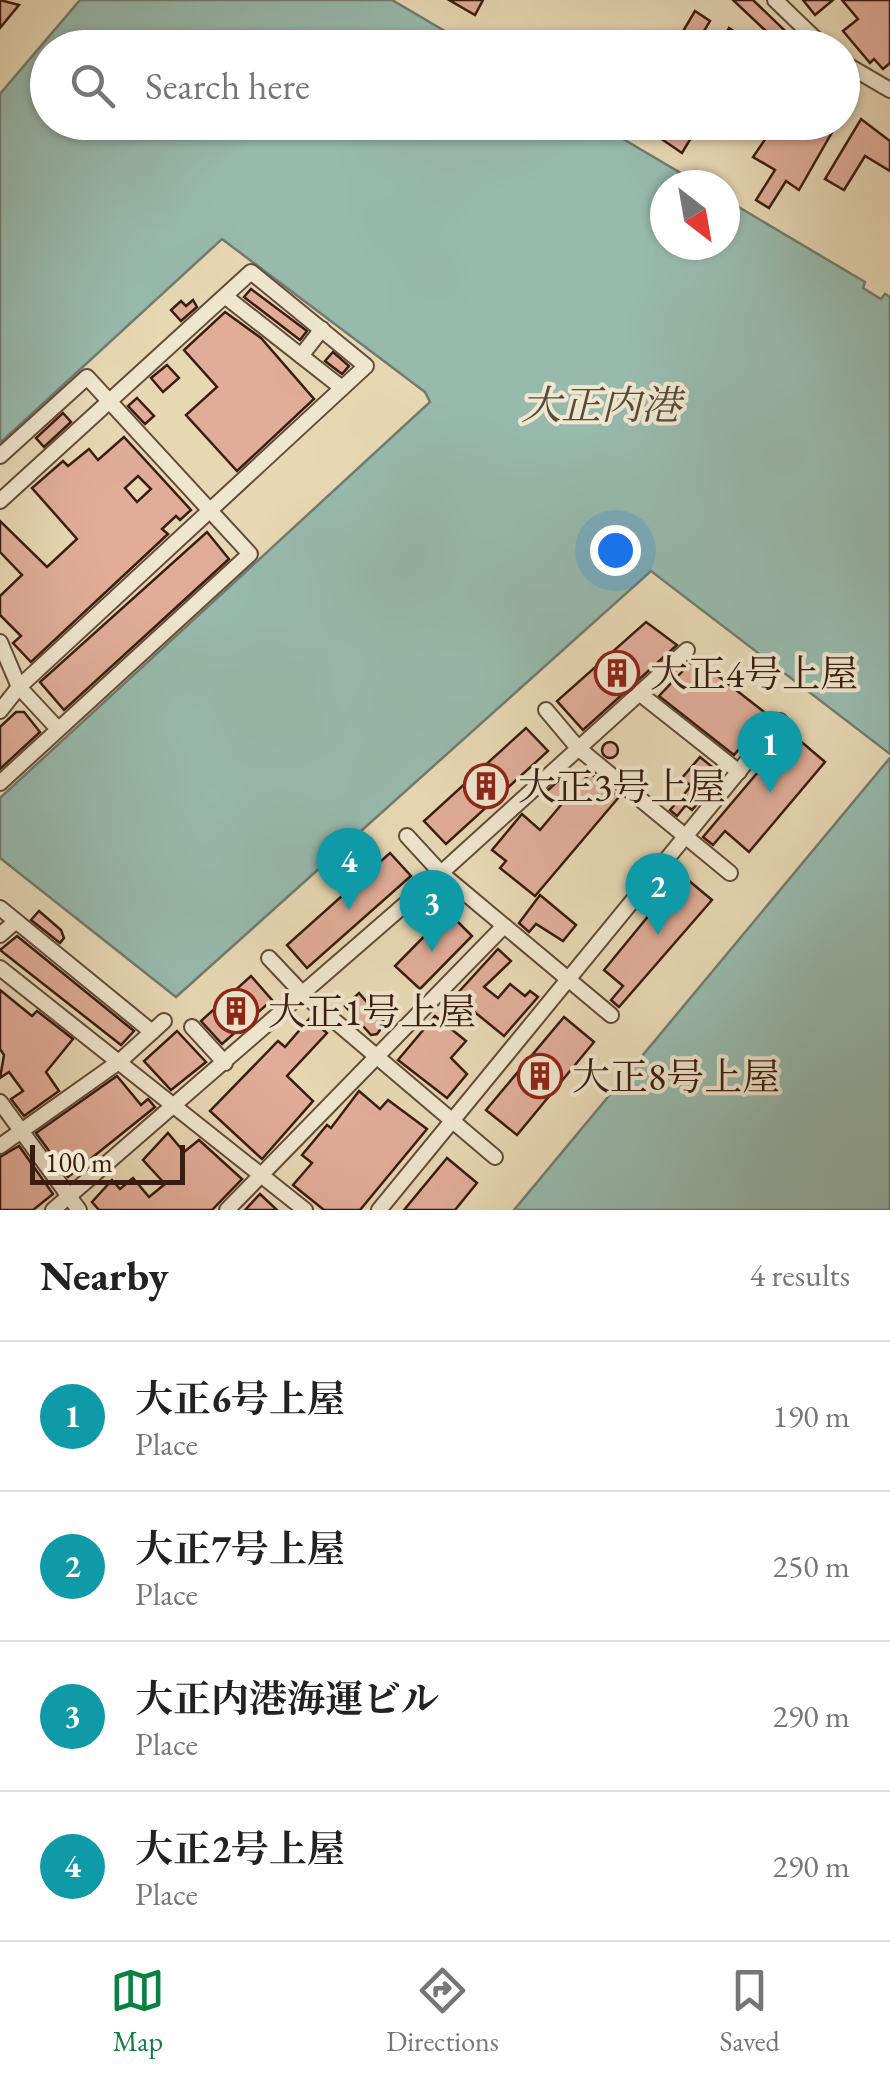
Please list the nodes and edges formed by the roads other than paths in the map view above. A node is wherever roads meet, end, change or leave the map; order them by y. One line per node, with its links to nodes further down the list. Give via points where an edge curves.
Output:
1 (776, 0): 2 (street)
2 (807, 30)
3 (860, 72): 4 (street)
4 (890, 90)
5 (226, 297): 6 (street, via 251,272); 7 (street); 9 (street)
6 (322, 329): 7 (street); 8 (street, via 366,366)
7 (301, 356): 8 (street)
8 (342, 388): 12 (street)
9 (109, 402): 10 (street, via 87,377); 11 (street); 12 (street)
10 (0, 456)
11 (0, 501)
12 (210, 511): 15 (street); 20 (street, via 250,554)
13 (0, 642): 15 (street)
14 (687, 650): 16 (street)
15 (19, 687): 18 (street); 20 (street)
16 (639, 693): 21 (street); 22 (street)
17 (546, 710): 21 (street)
18 (0, 711)
19 (780, 721): 22 (street)
20 (58, 729): 23 (street)
21 (578, 748): 25 (street); 26 (street)
22 (739, 772): 25 (street)
23 (0, 783)
24 (407, 836): 26 (street)
25 (686, 836): 27 (street); 34 (street)
26 (441, 873): 30 (street); 35 (street)
27 (730, 873)
28 (0, 908): 29 (street)
29 (16, 921): 31 (street); 39 (street, via 158,1026)
30 (504, 926): 34 (street); 38 (street)
31 (0, 935)
32 (269, 958): 35 (street)
33 (0, 968): 39 (street)
34 (568, 980): 36 (street); 43 (street)
35 (302, 994): 38 (street); 40 (street)
36 (611, 1014)
37 (192, 1028): 40 (street)
38 (376, 1057): 43 (street); 47 (street)
39 (120, 1061): 42 (street); 44 (street)
40 (225, 1064): 42 (street)
41 (0, 1102): 44 (street)
42 (177, 1106): 47 (street); 48 (street)
43 (453, 1122): 46 (street); 53 (street)
44 (22, 1131): 45 (street); 48 (street)
45 (0, 1146)
46 (495, 1157)
47 (263, 1176): 51 (street); 52 (street)
48 (69, 1197): 49 (street); 50 (street)
49 (53, 1210)
50 (79, 1210)
51 (227, 1210)
52 (306, 1210)
53 (379, 1210)

